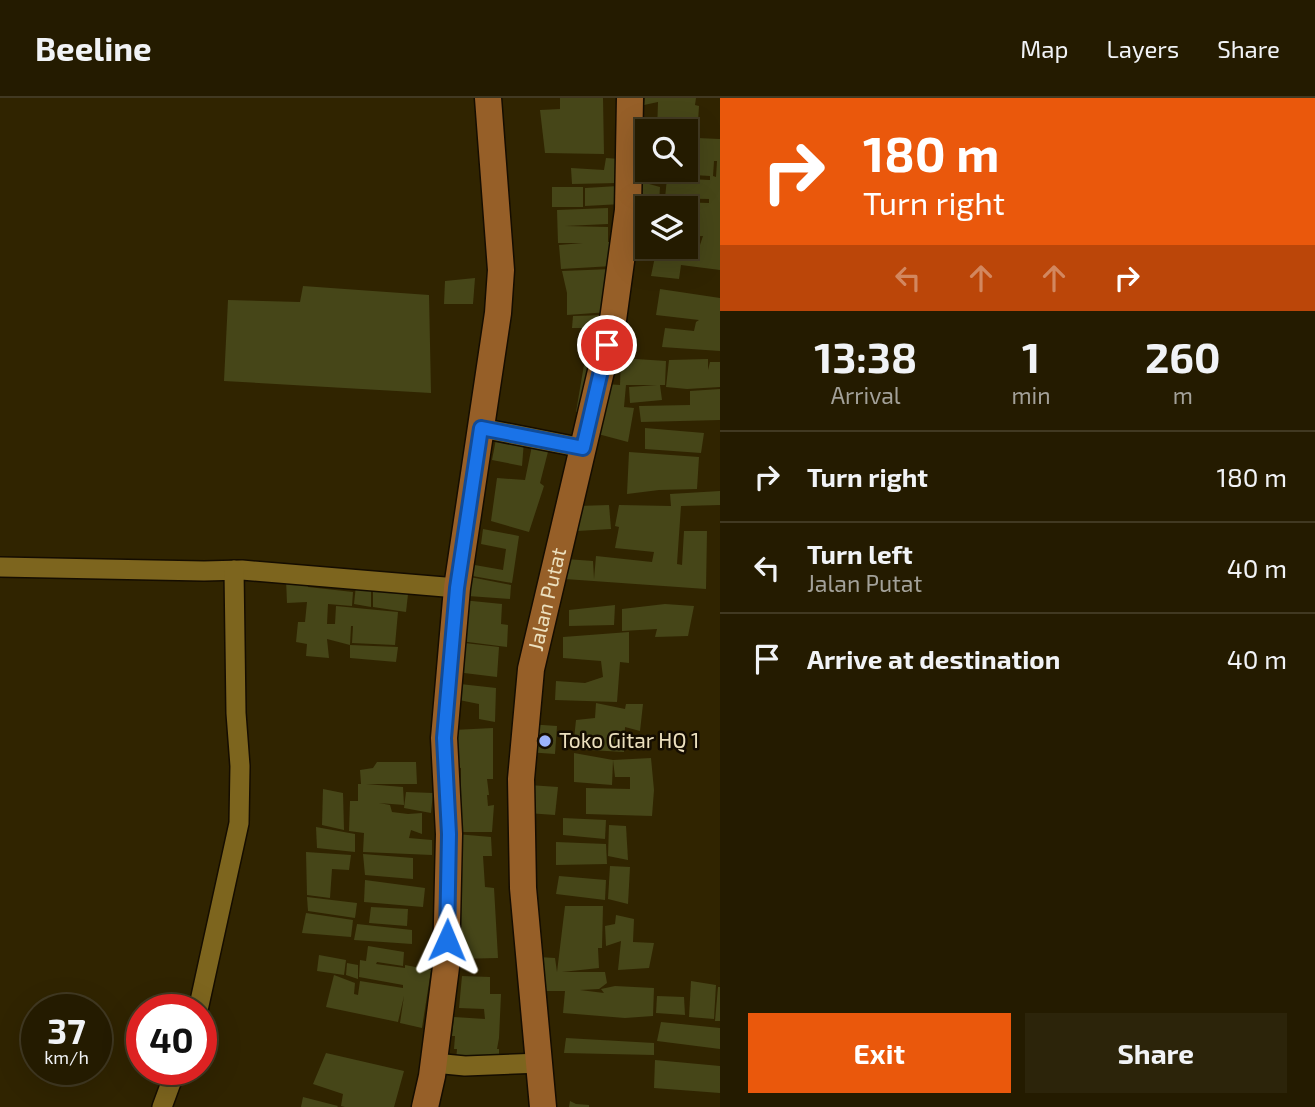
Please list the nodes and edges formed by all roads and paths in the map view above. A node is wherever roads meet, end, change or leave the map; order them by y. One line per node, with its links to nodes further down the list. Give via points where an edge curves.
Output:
1 (488, 98): 3 (street, via 501,270)
2 (630, 98): 4 (street, Jalan Putat, via 628,210 613,320)
3 (481, 428): 4 (street); 7 (street)
4 (573, 446): 10 (street, Jalan Putat, via 531,669 521,779)
5 (0, 567): 6 (street)
6 (233, 576): 7 (street); 8 (street, via 239,823)
7 (457, 588): 9 (street, via 444,738 449,834 446,967)
8 (202, 994)
9 (434, 1063): 10 (street); 13 (street)
10 (527, 1064): 14 (street, Jalan Putat)
11 (170, 1085): 12 (street)
12 (162, 1107)
13 (425, 1107)
14 (543, 1107)

